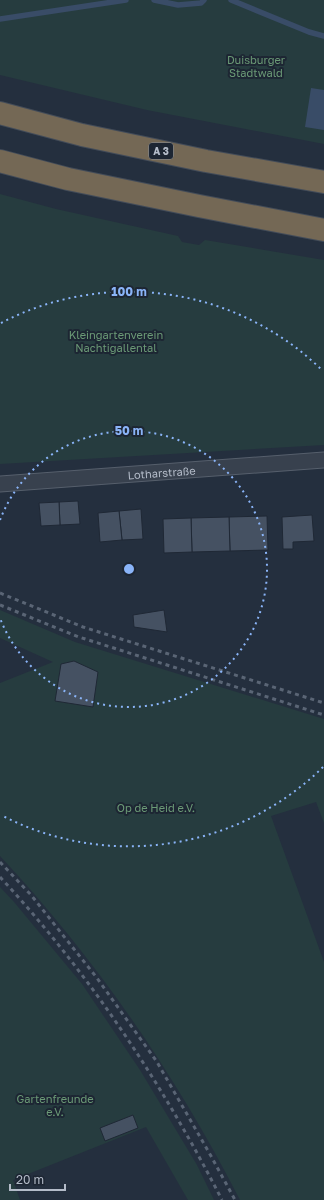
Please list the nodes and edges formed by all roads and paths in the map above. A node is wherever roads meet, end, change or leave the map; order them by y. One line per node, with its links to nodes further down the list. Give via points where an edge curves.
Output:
1 (0, 113): 3 (highway, A 3, via 82,135)
2 (0, 161): 4 (highway, via 68,179)
3 (324, 182)
4 (324, 230)
5 (324, 460): 6 (street, Lotharstraße)
6 (0, 484)

